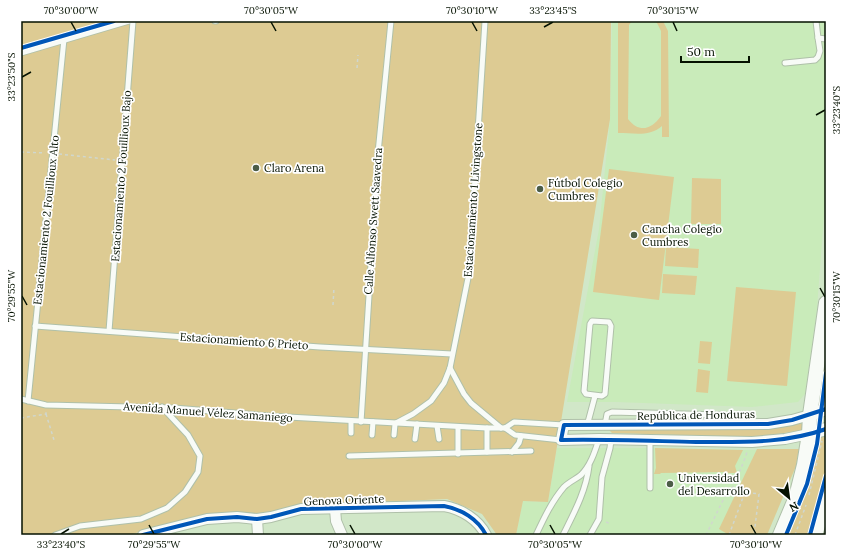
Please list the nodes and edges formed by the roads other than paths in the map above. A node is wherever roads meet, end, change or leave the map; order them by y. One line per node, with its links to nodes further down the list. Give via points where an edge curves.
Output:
1 (129, 21): 7 (lane)
2 (133, 21): 13 (lane, Estacionamiento 2 Fouillioux Bajo)
3 (391, 21): 14 (lane, Calle Alfonso Swett Saavedra, via 378,153)
4 (485, 21): 15 (lane, Estacionamiento 1 Livingstone, via 470,273)
5 (816, 21): 6 (lane)
6 (818, 38): 8 (lane); 10 (lane, via 820,51 815,60)
7 (64, 39): 9 (lane); 12 (lane, Estacionamiento 2 Fouillioux Alto)
8 (826, 39)
9 (21, 53)
10 (785, 63)
11 (826, 303): 22 (main road)
12 (36, 326): 13 (lane, Estacionamiento 6 Prieto); 19 (lane, Estacionamiento 2 Fouillioux Alto)
13 (109, 331): 14 (lane, Estacionamiento 6 Prieto)
14 (365, 350): 15 (lane, Estacionamiento 6 Prieto); 24 (lane, Calle Alfonso Swett Saavedra)
15 (452, 354): 16 (lane, Estacionamiento 1 Livingstone)
16 (450, 368): 26 (lane, Estacionamiento 1 Livingstone, via 444,383 431,401); 34 (lane, via 471,403)
17 (595, 396): 17 (lane, via 605,394 611,326 609,322 594,321 590,324 584,391); 31 (lane)
18 (21, 399): 19 (lane, Avenida Manuel Vélez Samaniego)
19 (28, 401): 20 (lane, Avenida Manuel Vélez Samaniego, via 46,405)
20 (162, 407): 23 (lane, Avenida Manuel Vélez Samaniego); 57 (lane, via 188,435 200,456 198,472 185,492 167,508 141,519 80,526)
21 (826, 409): 22 (street, República de Honduras)
22 (810, 415): 29 (street, República de Honduras, via 768,424); 35 (main road)
23 (352, 421): 24 (lane, Avenida Manuel Vélez Samaniego); 36 (lane)
24 (361, 422): 25 (lane, Avenida Manuel Vélez Samaniego)
25 (373, 422): 26 (lane, Avenida Manuel Vélez Samaniego); 38 (lane)
26 (395, 424): 27 (lane, Avenida Manuel Vélez Samaniego); 37 (lane)
27 (417, 424): 30 (lane, Avenida Manuel Vélez Samaniego); 40 (lane)
28 (564, 425): 31 (street, República de Honduras); 34 (lane, via 514,422); 43 (street)
29 (605, 425): 31 (street, República de Honduras); 42 (street)
30 (437, 426): 32 (lane, Avenida Manuel Vélez Samaniego); 41 (lane)
31 (587, 426)
32 (458, 427): 33 (lane, Avenida Manuel Vélez Samaniego); 49 (lane)
33 (487, 428): 34 (lane, Avenida Manuel Vélez Samaniego); 46 (lane)
34 (503, 428): 39 (lane)
35 (818, 431): 45 (street, via 785,439 752,442); 65 (main road, via 804,464 796,498)
36 (351, 433)
37 (394, 434)
38 (372, 435)
39 (521, 436): 43 (lane); 47 (lane)
40 (415, 439)
41 (439, 439)
42 (599, 439): 43 (street); 44 (street); 51 (lane)
43 (562, 440)
44 (611, 440): 45 (street); 64 (lane, via 602,477 599,519)
45 (650, 441): 52 (lane)
46 (487, 452): 47 (lane); 49 (lane)
47 (512, 452): 48 (lane)
48 (531, 452)
49 (458, 454): 50 (lane)
50 (349, 456)
51 (589, 465): 62 (lane, via 560,493); 63 (lane, via 579,503)
52 (650, 488)
53 (826, 500): 66 (main road)
54 (335, 509): 55 (street, Genova Oriente, via 301,509); 60 (street, via 336,521); 61 (street, Genova Oriente, via 444,506 458,510 473,519)
55 (257, 519): 56 (street, Genova Oriente, via 207,519); 59 (street)
56 (169, 532): 58 (street, Genova Oriente)
57 (55, 535)
58 (143, 535)
59 (258, 535)
60 (342, 535)
61 (486, 535)
62 (536, 535)
63 (563, 535)
64 (590, 535)
65 (780, 535)
66 (815, 535)

